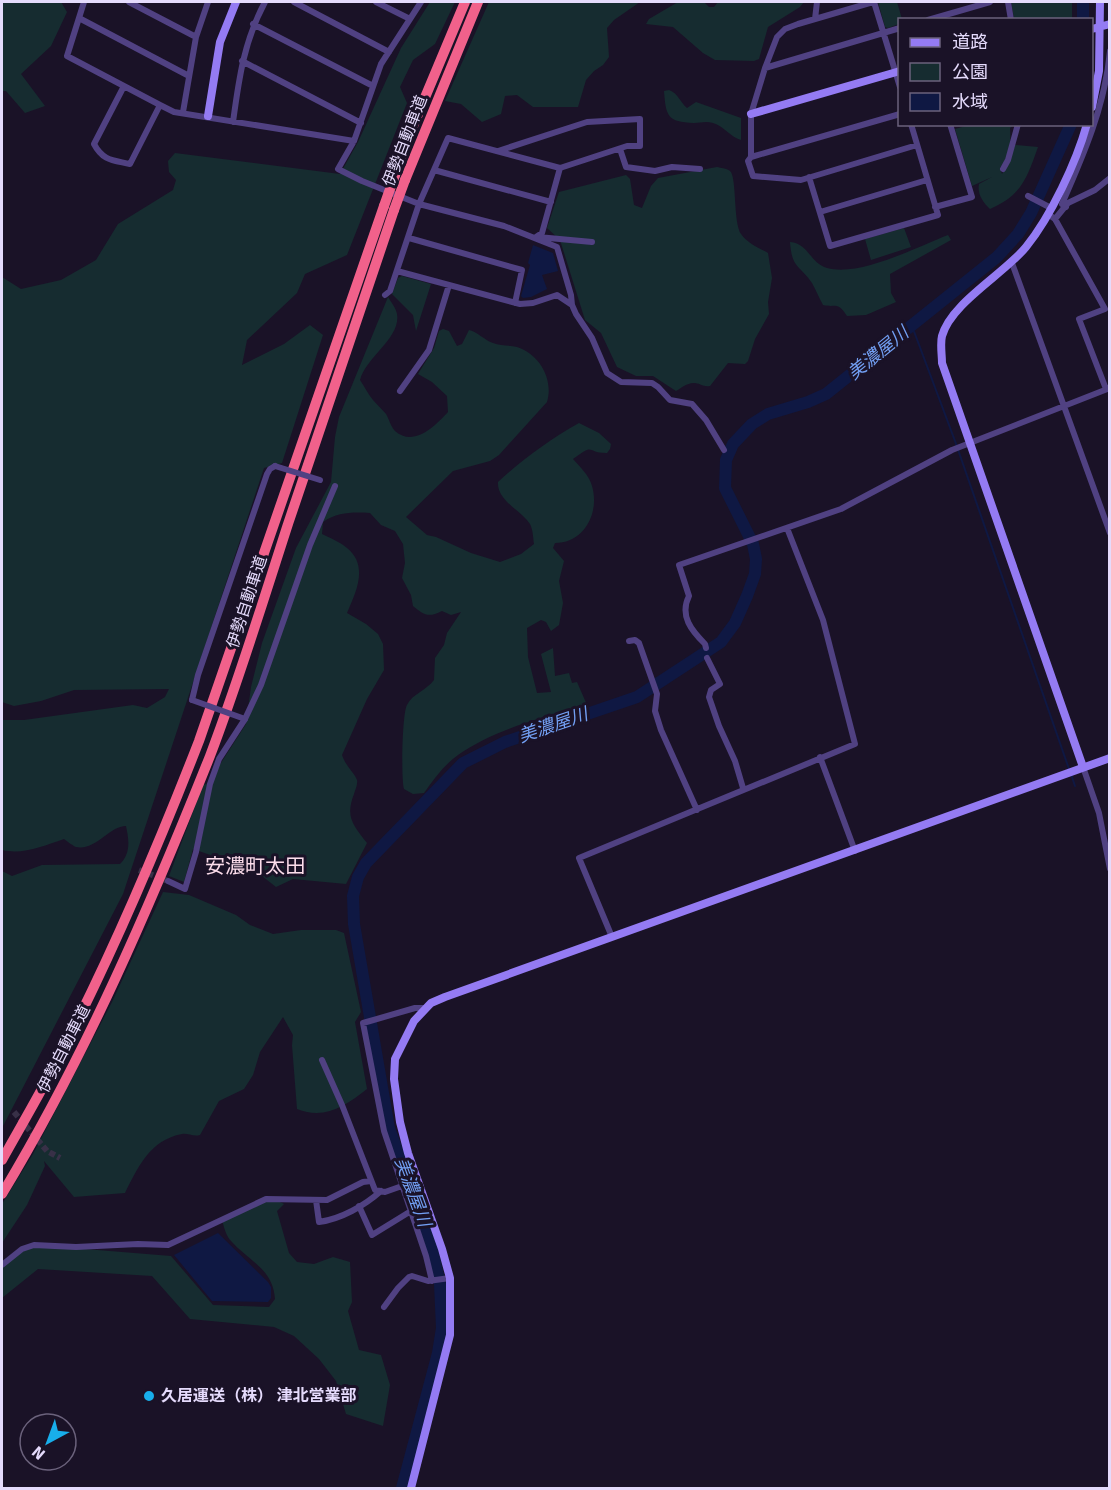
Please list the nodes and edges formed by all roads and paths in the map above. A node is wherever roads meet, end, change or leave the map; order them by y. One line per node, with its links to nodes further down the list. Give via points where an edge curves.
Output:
1 (84, 2): 16 (street)
2 (129, 2): 26 (street)
3 (208, 2): 26 (street)
4 (236, 2): 40 (street, via 220,42)
5 (265, 2): 21 (street)
6 (294, 2): 28 (street)
7 (376, 2): 19 (street)
8 (422, 2): 19 (street)
9 (465, 2): 57 (highway, 伊勢自動車道, via 408,138)
10 (478, 2): 57 (highway, 伊勢自動車道)
11 (817, 2): 20 (street)
12 (874, 2): 20 (street); 25 (street)
13 (990, 2): 17 (street)
14 (1008, 2): 18 (street)
15 (1100, 2): 23 (street)
16 (79, 18): 32 (street); 33 (street, via 67,56)
17 (935, 18)
18 (1011, 18)
19 (410, 19): 28 (street)
20 (815, 19): 30 (street, via 781,32)
21 (253, 24): 29 (street); 34 (street)
22 (1110, 24): 23 (street)
23 (1096, 28): 35 (street, via 1099,71)
24 (898, 29): 25 (street)
25 (883, 33): 30 (street); 31 (street)
26 (196, 37): 32 (street)
27 (1110, 51): 64 (street, via 1103,98 1090,140 1062,204)
28 (389, 52): 34 (street)
29 (242, 61): 41 (street); 42 (street)
30 (765, 68): 38 (street)
31 (897, 72): 38 (street)
32 (189, 76): 37 (street)
33 (124, 86): 36 (street); 36 (street, via 94,144 104,158 130,164)
34 (374, 86): 42 (street)
35 (1093, 102)
36 (160, 105): 37 (street)
37 (183, 112): 40 (street)
38 (751, 114): 51 (street)
39 (898, 115): 51 (street)
40 (208, 117): 41 (street)
41 (233, 122): 47 (street)
42 (361, 123): 47 (street)
43 (912, 126): 48 (street)
44 (951, 126): 63 (street, via 972,197)
45 (1017, 126): 54 (street)
46 (1086, 126): 67 (street)
47 (354, 141): 62 (street, via 338,170)
48 (917, 145): 56 (street); 59 (street)
49 (620, 149): 50 (street, via 640,146 640,119 587,122); 52 (street); 53 (street, via 626,167 655,171 672,167)
50 (498, 151): 52 (street); 55 (street, via 448,138)
51 (751, 157): 56 (street, via 748,161 753,176 796,181)
52 (560, 168): 61 (street)
53 (700, 169)
54 (1003, 169)
55 (434, 170): 61 (street); 62 (street)
56 (809, 177): 66 (street)
57 (400, 178): 65 (highway, 伊勢自動車道, bridge)
58 (1110, 178): 64 (street, via 1068,202)
59 (927, 180): 63 (street); 66 (street)
60 (1028, 196): 67 (street)
61 (551, 202): 68 (street, via 542,233)
62 (419, 204): 68 (street); 69 (street)
63 (935, 207): 66 (street, via 938,215 831,246)
64 (1066, 207): 67 (street)
65 (389, 208): 101 (highway, 伊勢自動車道, via 172,809 88,1001); 105 (highway, 伊勢自動車道, via 210,755 110,991)
66 (820, 212)
67 (1050, 212): 71 (street); 77 (street, via 1105,309 1079,319)
68 (534, 236): 70 (street); 76 (street, via 557,247)
69 (409, 238): 72 (street); 75 (street, via 522,270)
70 (592, 242)
71 (1012, 263): 79 (street); 80 (street, via 956,312 942,336 942,363)
72 (397, 271): 73 (street); 74 (street)
73 (449, 285): 75 (street); 78 (street, via 429,350)
74 (385, 295)
75 (515, 303): 76 (street, via 528,304 557,295)
76 (572, 305): 81 (street, via 609,375 621,382 652,383 670,400 692,404)
77 (1108, 389): 79 (street)
78 (400, 391)
79 (1063, 406): 80 (street); 85 (street)
80 (970, 444): 84 (street, via 933,459 840,509); 92 (street)
81 (724, 450)
82 (320, 480): 89 (street, bridge, via 275,466 270,469 198,675 192,700)
83 (335, 486): 89 (street)
84 (787, 528): 87 (street, via 679,565 689,596 685,604 689,628); 90 (street, via 823,620 855,744)
85 (1110, 533)
86 (629, 641): 94 (street, via 639,643 657,694 655,711 661,730)
87 (706, 648)
88 (707, 658): 93 (street, via 720,684 709,697)
89 (245, 719): 97 (street, via 219,759 185,889)
90 (820, 757): 93 (street); 95 (street)
91 (1110, 758): 92 (street)
92 (1083, 767): 95 (street); 96 (street, via 1099,813)
93 (743, 788): 94 (street)
94 (697, 810): 98 (street, via 579,858)
95 (855, 851): 98 (street)
96 (1110, 869)
97 (168, 881)
98 (612, 937): 99 (street, via 445,996)
99 (426, 1008): 103 (street, via 363,1023 384,1131); 110 (street, via 405,1036 395,1059 394,1079 408,1153 442,1249)
100 (322, 1060): 102 (street)
101 (2, 1160)
102 (371, 1181): 104 (street, via 375,1190); 106 (street, via 327,1200)
103 (402, 1186): 104 (street); 108 (street)
104 (381, 1191): 107 (street)
105 (2, 1194)
106 (316, 1200): 107 (street, via 319,1222 330,1221); 109 (street, via 267,1199 168,1245 34,1245)
107 (359, 1206): 108 (street, via 372,1235)
108 (411, 1211): 111 (street)
109 (2, 1265)
110 (448, 1278): 111 (street); 113 (street, via 450,1335)
111 (433, 1280): 112 (street, via 406,1278)
112 (384, 1306)
113 (411, 1488)

